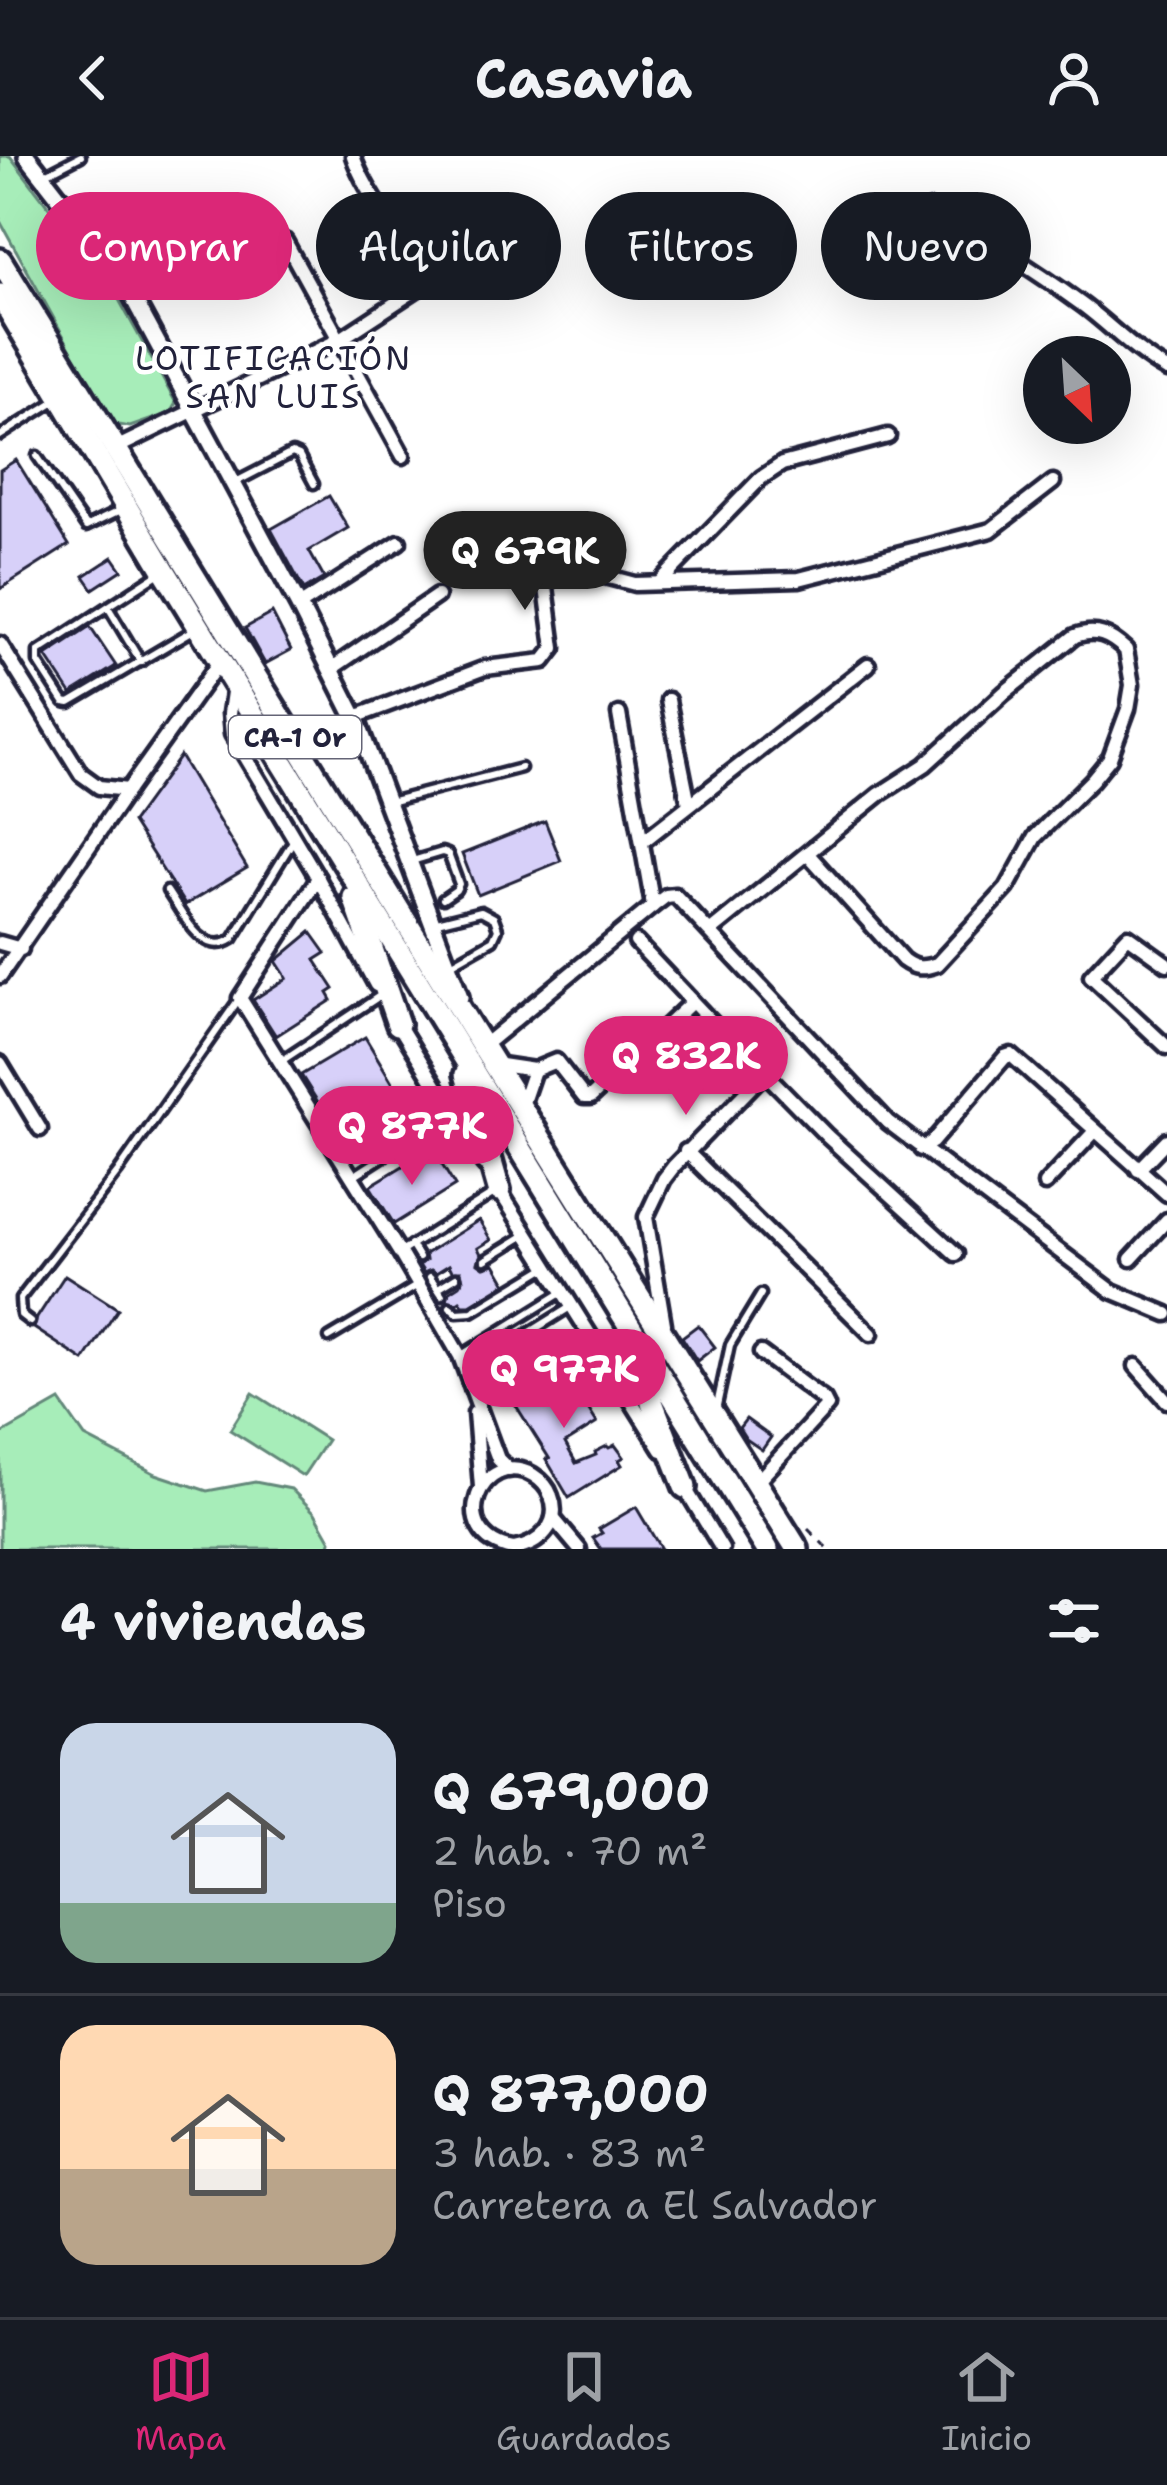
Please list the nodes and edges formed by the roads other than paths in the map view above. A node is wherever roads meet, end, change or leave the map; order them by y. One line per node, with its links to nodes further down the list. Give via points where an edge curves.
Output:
1 (27, 156): 4 (street)
2 (81, 156): 4 (lane)
3 (352, 156): 13 (street, via 420,285)
4 (43, 176): 5 (street)
5 (56, 192)
6 (0, 241): 12 (highway)
7 (292, 255): 13 (street)
8 (0, 260): 11 (highway, CA-1 Or)
9 (1031, 269): 14 (street)
10 (134, 300): 16 (street)
11 (10, 306): 12 (highway, CA-1 Or); 15 (highway, CA-1 Or)
12 (44, 330): 19 (highway, CA-1 Or)
13 (339, 340): 16 (street); 21 (street)
14 (1167, 370)
15 (61, 397): 17 (lane); 25 (highway, CA-1 Or)
16 (195, 409): 19 (street); 23 (street)
17 (0, 436)
18 (888, 436): 28 (street, via 782,464 760,478)
19 (116, 448): 34 (highway, CA-1 Or)
20 (38, 456): 25 (lane, via 86,527)
21 (403, 456)
22 (1052, 482): 28 (street, via 991,530 800,579)
23 (233, 484): 24 (lane, via 292,453); 30 (street)
24 (314, 484)
25 (127, 507): 27 (highway, CA-1 Or)
26 (399, 542): 30 (street)
27 (164, 570): 31 (lane); 32 (highway, CA-1 Or)
28 (662, 581): 41 (street, via 635,584 553,568 545,580 554,648 544,661 485,668)
29 (437, 596): 37 (street)
30 (299, 605): 37 (street)
31 (108, 607): 35 (lane); 35 (lane, via 38,652 38,662 64,703)
32 (199, 627): 34 (highway, CA-1 Or); 35 (lane)
33 (0, 644): 43 (street, via 81,775)
34 (225, 654): 38 (highway, CA-1 Or); 43 (street); 55 (highway, CA-1 Or)
35 (141, 662)
36 (868, 665): 45 (street)
37 (331, 669): 41 (street)
38 (234, 684): 46 (street, via 232,734); 49 (highway, CA-1 Or)
39 (668, 700): 45 (street)
40 (619, 714): 47 (street)
41 (355, 717): 44 (street)
42 (521, 768): 44 (lane)
43 (128, 790): 59 (street)
44 (389, 802): 50 (street)
45 (689, 804): 47 (street)
46 (295, 838): 51 (street); 52 (lane, via 225,944 201,938)
47 (642, 842): 54 (street)
48 (807, 853): 48 (street, via 903,960 937,964 1007,888 1035,837 1110,758 1132,685 1126,650 1098,632 1075,636 926,765); 56 (street)
49 (342, 862): 66 (highway); 70 (highway, CA-1 Or)
50 (411, 862): 53 (lane, via 448,854 459,884); 55 (street)
51 (318, 878): 63 (street); 64 (street)
52 (167, 891)
53 (443, 899)
54 (653, 906): 56 (street, via 675,896); 68 (street)
55 (423, 928): 61 (street); 61 (lane, via 490,914 498,929 493,940); 68 (highway, CA-1 Or)
56 (711, 932): 79 (street)
57 (636, 942): 65 (street)
58 (0, 943): 59 (street)
59 (21, 949): 62 (street)
60 (1167, 964): 69 (street, via 1128,937 1091,976)
61 (448, 965): 68 (street)
62 (0, 976)
63 (381, 995): 66 (street); 71 (lane)
64 (240, 998): 71 (street); 102 (lane, via 20,1299)
65 (692, 1002): 67 (street); 73 (street, via 590,1097 556,1061)
66 (398, 1024): 75 (street)
67 (722, 1033)
68 (482, 1046): 73 (street); 74 (highway, CA-1 Or)
69 (1167, 1047)
70 (459, 1050): 84 (highway); 103 (highway, CA-1 Or)
71 (280, 1062): 82 (street)
72 (0, 1064): 76 (street)
73 (534, 1070): 74 (street)
74 (521, 1109): 96 (highway, CA-1 Or)
75 (452, 1113): 82 (lane); 84 (street)
76 (40, 1129)
77 (1095, 1132): 79 (street, via 1008,1055); 81 (street); 83 (street)
78 (1167, 1139): 81 (street)
79 (921, 1149): 101 (street, via 1112,1291)
80 (686, 1151): 89 (street, via 765,1077); 96 (street, via 646,1217); 104 (street)
81 (1138, 1169): 85 (street)
82 (352, 1177): 88 (street)
83 (1045, 1184)
84 (500, 1190): 87 (street); 88 (lane)
85 (1167, 1194)
86 (1167, 1220): 91 (street)
87 (528, 1233): 92 (lane); 93 (street)
88 (405, 1249): 90 (lane); 95 (street)
89 (956, 1254)
90 (418, 1258)
91 (1131, 1259)
92 (484, 1260)
93 (548, 1266): 97 (street); 100 (lane, via 472,1312)
94 (456, 1277): 95 (lane, via 440,1292)
95 (424, 1281): 105 (lane); 107 (street)
96 (646, 1286): 112 (highway, CA-1 Or, via 667,1340)
97 (564, 1291): 99 (street); 107 (lane)
98 (761, 1294): 112 (lane, via 730,1345)
99 (573, 1306): 109 (lane); 116 (street)
100 (450, 1307)
101 (1167, 1314)
102 (30, 1322)
103 (632, 1331): 116 (highway); 123 (highway, CA-1 Or)
104 (871, 1334)
105 (329, 1338)
106 (761, 1353): 114 (street, via 827,1406)
107 (460, 1356): 109 (street)
108 (1136, 1366): 111 (street)
109 (468, 1371): 110 (street)
110 (473, 1394): 113 (street); 115 (street)
111 (1167, 1401)
112 (715, 1414): 114 (highway, CA-1 Or)
113 (509, 1470): 115 (street); 117 (street, via 545,1485)
114 (757, 1482): 124 (highway, CA-1 Or)
115 (481, 1487): 118 (street, via 474,1508)
116 (685, 1487): 122 (street)
117 (553, 1518): 119 (street); 121 (street)
118 (480, 1530): 119 (street, via 500,1547); 120 (street)
119 (525, 1548)
120 (486, 1549)
121 (579, 1549)
122 (722, 1549)
123 (766, 1549)
124 (797, 1549)

